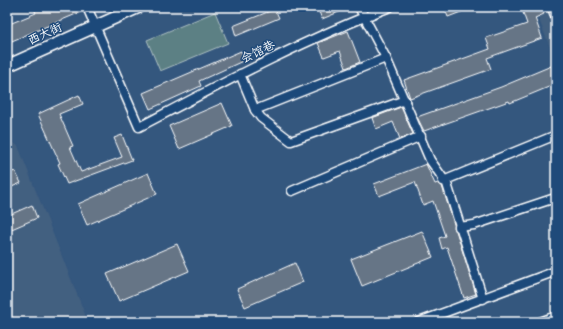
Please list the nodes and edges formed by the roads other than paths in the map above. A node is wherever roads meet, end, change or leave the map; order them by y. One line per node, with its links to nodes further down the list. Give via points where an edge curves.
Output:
1 (86, 7): 8 (street)
2 (139, 7): 8 (main road, 西大街)
3 (359, 7): 6 (street)
4 (390, 7): 6 (street, 会馆巷)
5 (551, 7): 7 (street)
6 (363, 17): 9 (street); 11 (street, 会馆巷)
7 (556, 22)
8 (94, 26): 10 (main road, 西大街); 11 (street, 会馆巷, via 139,126)
9 (386, 58): 12 (street); 13 (street)
10 (7, 66)
11 (240, 74): 13 (street)
12 (405, 100): 13 (street, via 291,141 261,118); 15 (street)
13 (255, 110)
14 (556, 135): 16 (street)
15 (420, 136): 16 (street, via 430,160); 17 (street)
16 (443, 180): 19 (street)
17 (292, 191)
18 (556, 200): 19 (street, via 552,199 474,225)
19 (459, 227): 21 (street)
20 (556, 271): 21 (street)
21 (483, 299): 23 (street)
22 (556, 316): 24 (street)
23 (419, 322)
24 (540, 322)

